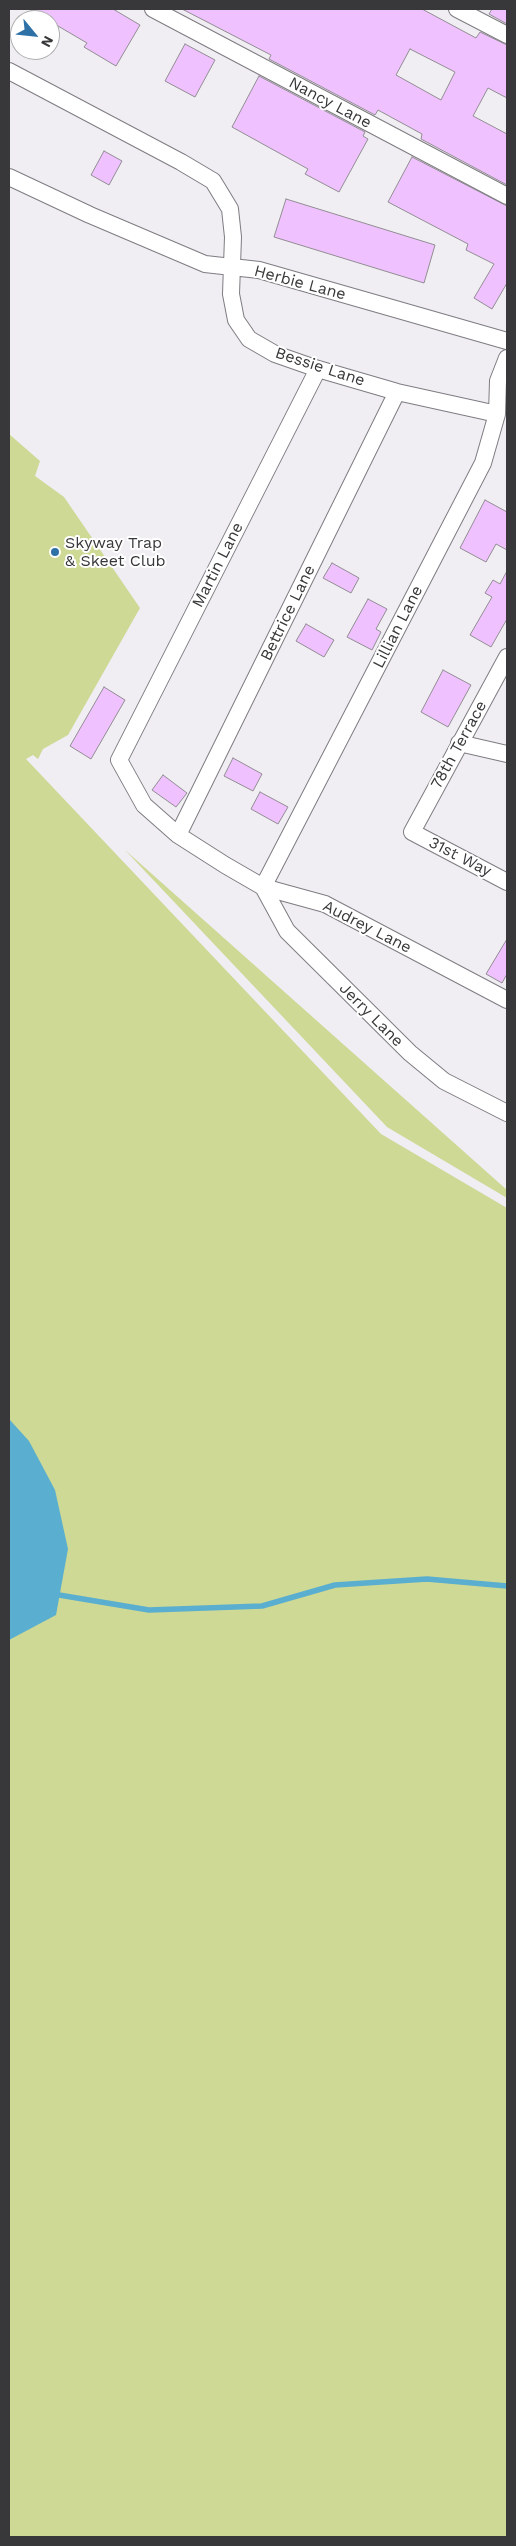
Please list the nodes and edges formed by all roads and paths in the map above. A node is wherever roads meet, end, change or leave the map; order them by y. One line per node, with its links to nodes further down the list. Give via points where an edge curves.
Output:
1 (152, 9): 6 (street, Nancy Lane)
2 (457, 9): 3 (street)
3 (507, 35)
4 (9, 71): 7 (street, via 213,182 230,210 233,236)
5 (9, 177): 7 (street, via 204,264)
6 (507, 196)
7 (230, 267): 8 (street, Herbie Lane, via 259,270); 10 (street, Bessie Lane, via 236,320 249,339 274,354)
8 (507, 341)
9 (507, 358): 12 (street, Lillian Lane, via 498,381)
10 (318, 369): 11 (street, Bessie Lane); 16 (street, Martin Lane)
11 (397, 392): 12 (street, Bessie Lane); 18 (street, Bettrice Lane)
12 (497, 414): 20 (street, Lillian Lane, via 483,463)
13 (507, 658): 14 (street, 78th Terrace)
14 (459, 743): 15 (street); 17 (street, 78th Terrace)
15 (507, 754)
16 (119, 760): 18 (street, Audrey Lane, via 144,805)
17 (412, 832): 19 (street, 31st Way)
18 (178, 835): 20 (street, Audrey Lane)
19 (507, 882)
20 (263, 887): 21 (street, Audrey Lane, via 326,904); 22 (street, Jerry Lane, via 287,931 410,1054 444,1081)
21 (507, 1000)
22 (507, 1113)

